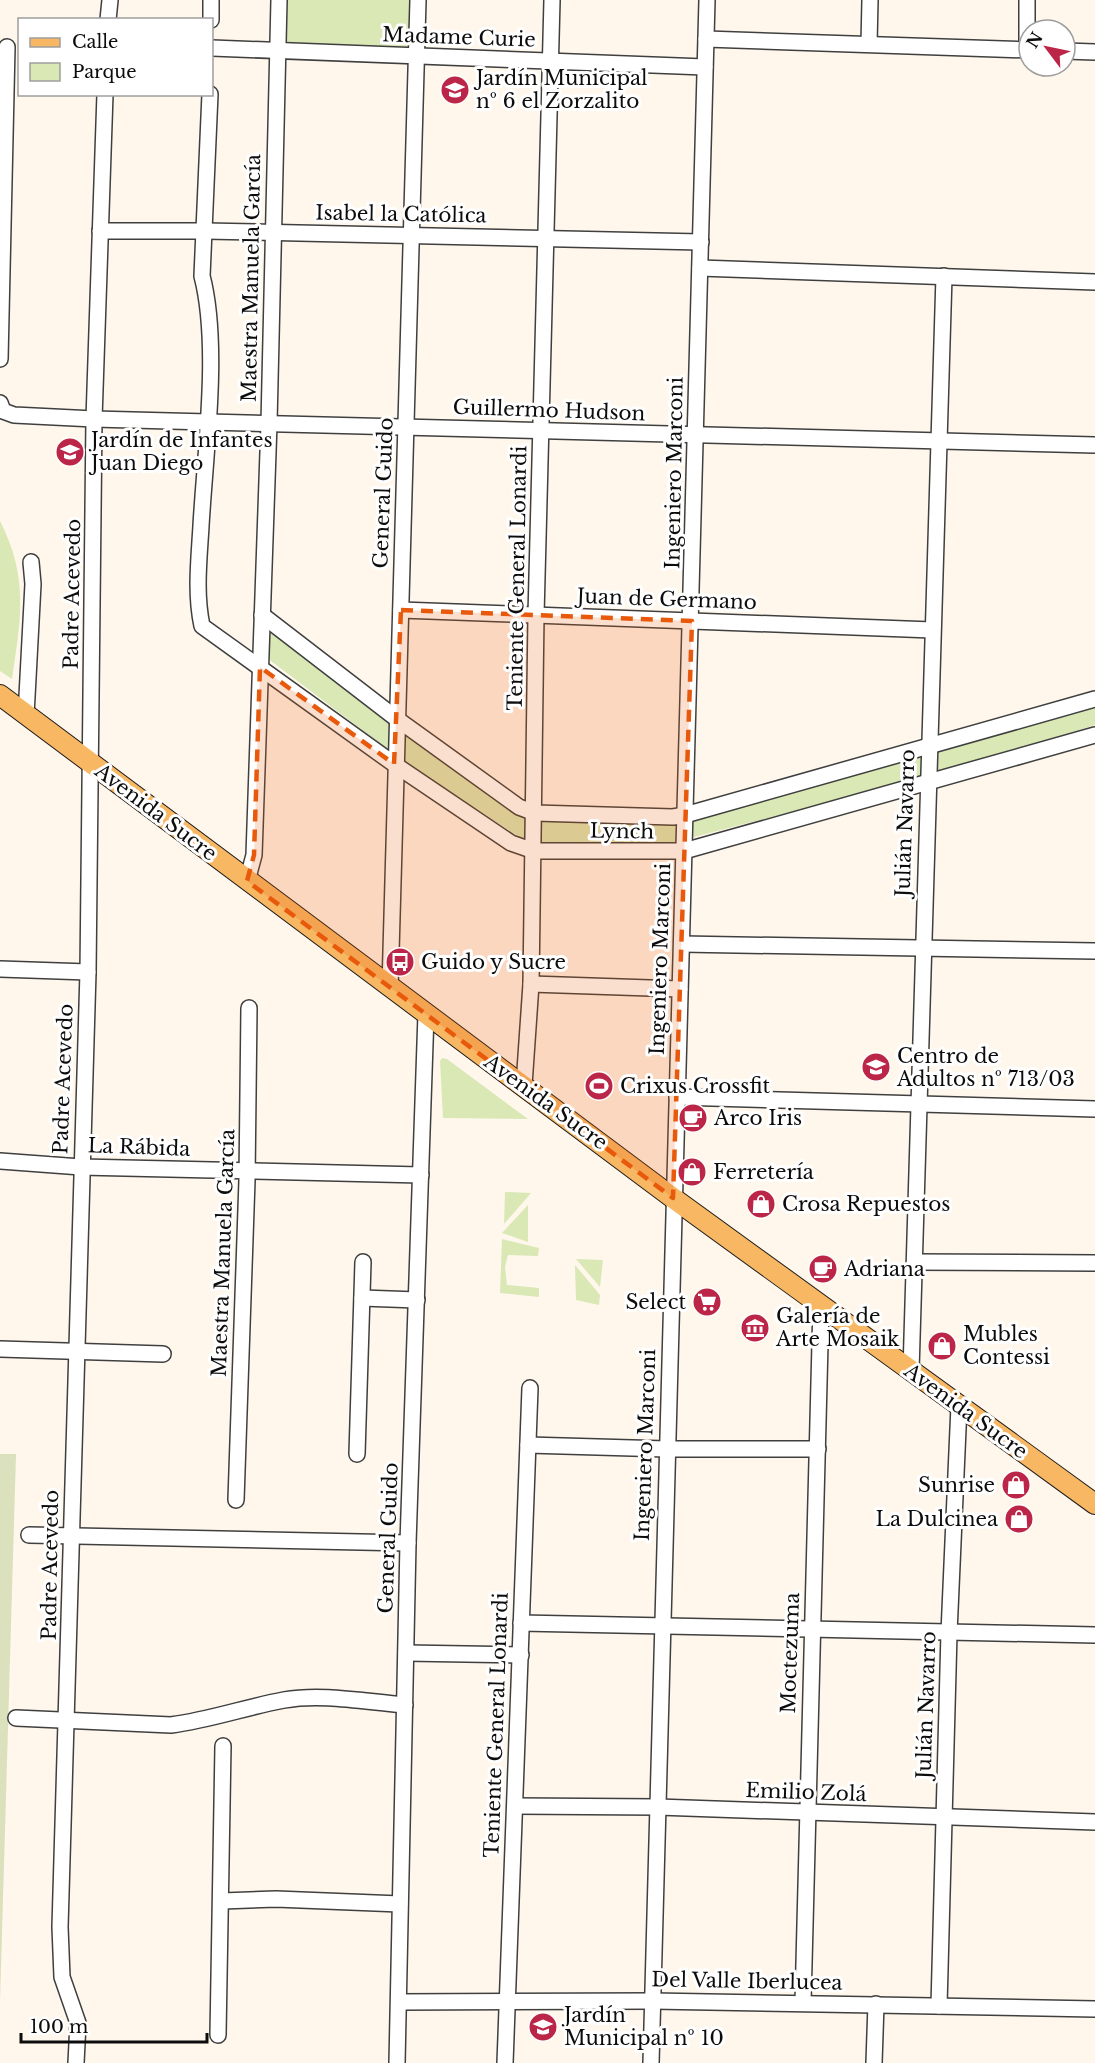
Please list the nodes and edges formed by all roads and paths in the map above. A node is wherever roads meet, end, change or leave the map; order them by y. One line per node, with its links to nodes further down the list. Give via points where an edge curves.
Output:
1 (110, 0): 9 (street)
2 (211, 0): 10 (street)
3 (279, 0): 16 (street, Maestra Manuela García)
4 (418, 0): 20 (street, General Guido)
5 (552, 0): 21 (street, Teniente General Lonardi)
6 (707, 0): 12 (street, Ingeniero Marconi)
7 (870, 0): 13 (street)
8 (1027, 0): 11 (street)
9 (108, 18)
10 (211, 18)
11 (1027, 18)
12 (706, 39): 13 (street); 22 (street, Ingeniero Marconi)
13 (869, 44): 17 (street)
14 (9, 47): 34 (street)
15 (213, 48): 16 (street, Madame Curie)
16 (278, 50): 20 (street, Madame Curie); 27 (street, Maestra Manuela García)
17 (1017, 50)
18 (1077, 51): 19 (street)
19 (1095, 52)
20 (416, 56): 21 (street, Madame Curie); 28 (street, General Guido)
21 (551, 61): 22 (street, Madame Curie); 29 (street, Teniente General Lonardi)
22 (705, 68): 30 (street, Ingeniero Marconi)
23 (105, 96): 25 (street, Padre Acevedo)
24 (210, 96): 26 (street)
25 (100, 231): 26 (street, Isabel la Católica); 36 (street, Padre Acevedo)
26 (206, 231): 27 (street, Isabel la Católica); 37 (street, via 202,276 209,355)
27 (274, 232): 28 (street, Isabel la Católica); 38 (street, Maestra Manuela García)
28 (411, 236): 29 (street, Isabel la Católica); 39 (street, General Guido)
29 (546, 239): 30 (street, Isabel la Católica); 40 (street, Teniente General Lonardi)
30 (701, 242): 31 (street, Ingeniero Marconi)
31 (700, 268): 32 (street); 41 (street, Ingeniero Marconi)
32 (944, 276): 33 (street); 42 (street, Julián Navarro)
33 (1095, 282)
34 (0, 358)
35 (1, 407): 36 (street, Guillermo Hudson, via 14,415)
36 (94, 418): 37 (street, Guillermo Hudson); 57 (street, Padre Acevedo)
37 (207, 421): 38 (street, Guillermo Hudson); 50 (street, Lynch, via 197,587 202,626)
38 (269, 423): 39 (street, Guillermo Hudson); 46 (street, Maestra Manuela García)
39 (406, 427): 40 (street, Guillermo Hudson); 45 (street, General Guido)
40 (541, 430): 41 (street, Guillermo Hudson); 47 (street, Teniente General Lonardi)
41 (696, 435): 42 (street, Guillermo Hudson); 48 (street, Ingeniero Marconi)
42 (939, 441): 43 (street, Guillermo Hudson); 49 (street, Julián Navarro)
43 (1095, 445)
44 (31, 562): 53 (street)
45 (400, 610): 47 (street, Juan de Germano); 54 (street, General Guido)
46 (262, 615): 50 (street, Maestra Manuela García); 54 (street, Lynch)
47 (536, 615): 48 (street, Juan de Germano); 60 (street, Teniente General Lonardi)
48 (692, 621): 49 (street, Juan de Germano); 61 (street, Ingeniero Marconi)
49 (932, 630): 56 (street, Julián Navarro)
50 (260, 667): 58 (street, Lynch); 64 (street, Maestra Manuela García, via 254,855)
51 (0, 695): 53 (main road, Avenida Sucre)
52 (1095, 699): 56 (street, Lynch)
53 (26, 715): 57 (main road, Avenida Sucre)
54 (397, 719): 58 (street, General Guido); 60 (street, Lynch, via 519,807)
55 (1095, 735): 59 (street, Lynch)
56 (928, 746): 59 (street, Julián Navarro); 61 (street, Lynch)
57 (90, 763): 64 (main road, Avenida Sucre); 69 (street, Padre Acevedo)
58 (394, 764): 62 (street, Lynch, via 511,843); 71 (street, General Guido)
59 (927, 783): 63 (street, Lynch); 66 (street, Julián Navarro)
60 (535, 813): 61 (street, Lynch, via 673,817); 62 (street, Teniente General Lonardi)
61 (685, 814): 63 (street, Ingeniero Marconi)
62 (534, 851): 63 (street, Lynch); 70 (street, Teniente General Lonardi)
63 (684, 851): 65 (street, Ingeniero Marconi)
64 (248, 880): 71 (main road, Avenida Sucre)
65 (682, 944): 66 (street); 72 (street, Ingeniero Marconi)
66 (923, 948): 67 (street); 77 (street, Julián Navarro)
67 (1095, 951)
68 (0, 969): 69 (street)
69 (88, 972): 80 (street, Padre Acevedo)
70 (531, 984): 72 (street); 75 (street, Teniente General Lonardi)
71 (390, 987): 74 (main road, Avenida Sucre)
72 (680, 989): 76 (street, Ingeniero Marconi)
73 (249, 1008): 81 (street, Maestra Manuela García)
74 (426, 1014): 75 (main road, Avenida Sucre); 82 (street, General Guido)
75 (524, 1085): 83 (main road, Avenida Sucre)
76 (677, 1097): 77 (street); 83 (street, Ingeniero Marconi)
77 (918, 1105): 78 (street); 85 (street, Julián Navarro)
78 (1095, 1109)
79 (0, 1161): 80 (street, La Rábida)
80 (81, 1167): 81 (street, La Rábida); 91 (street, Padre Acevedo)
81 (247, 1172): 82 (street, La Rábida); 100 (street, Maestra Manuela García)
82 (421, 1175): 88 (street, General Guido)
83 (673, 1198): 89 (main road, Avenida Sucre); 97 (street, Ingeniero Marconi)
84 (363, 1262): 87 (street)
85 (915, 1262): 86 (street); 93 (street, Julián Navarro)
86 (1095, 1263)
87 (362, 1298): 88 (street); 99 (street)
88 (417, 1299): 104 (street, General Guido)
89 (821, 1305): 93 (main road, Avenida Sucre); 98 (street, Moctezuma)
90 (0, 1349): 91 (street)
91 (76, 1352): 92 (street); 103 (street, Padre Acevedo)
92 (163, 1354)
93 (911, 1371): 95 (main road, Avenida Sucre)
94 (530, 1388): 96 (street, Teniente General Lonardi)
95 (959, 1406): 101 (main road, Avenida Sucre); 108 (street, Julián Navarro)
96 (528, 1444): 97 (street); 105 (street, Teniente General Lonardi)
97 (667, 1449): 98 (street); 106 (street, Ingeniero Marconi)
98 (818, 1449): 107 (street, Moctezuma)
99 (357, 1455)
100 (236, 1500)
101 (1095, 1504)
102 (29, 1535): 103 (street)
103 (72, 1537): 104 (street); 114 (street, Padre Acevedo)
104 (408, 1543): 110 (street, General Guido)
105 (521, 1623): 106 (street); 111 (street, Teniente General Lonardi)
106 (661, 1625): 107 (street); 117 (street, Ingeniero Marconi)
107 (811, 1630): 108 (street); 118 (street, Moctezuma)
108 (949, 1633): 109 (street); 119 (street, Julián Navarro)
109 (1095, 1635)
110 (406, 1653): 111 (street); 112 (street, General Guido)
111 (521, 1655): 116 (street, Teniente General Lonardi)
112 (405, 1705): 114 (street, via 286,1700 171,1725); 122 (street, General Guido)
113 (16, 1718): 114 (street)
114 (68, 1721): 131 (street, Padre Acevedo, via 60,1954 62,1977 78,2023)
115 (223, 1746): 121 (street)
116 (515, 1806): 117 (street, Emilio Zolá); 123 (street, Teniente General Lonardi)
117 (658, 1807): 118 (street, Emilio Zolá); 124 (street, Ingeniero Marconi)
118 (807, 1813): 119 (street, Emilio Zolá); 126 (street, Moctezuma)
119 (944, 1818): 120 (street, Emilio Zolá); 128 (street, Julián Navarro)
120 (1095, 1822)
121 (222, 1901): 122 (street); 130 (street)
122 (400, 1904): 125 (street, General Guido)
123 (507, 2001): 124 (street, Del Valle Iberlucea); 125 (street, Del Valle Iberlucea); 133 (street, Teniente General Lonardi)
124 (653, 2001): 126 (street, Del Valle Iberlucea); 134 (street, Ingeniero Marconi)
125 (399, 2002): 132 (street, General Guido)
126 (803, 2002): 127 (street, Del Valle Iberlucea)
127 (876, 2004): 128 (street, Del Valle Iberlucea); 135 (street)
128 (939, 2006): 129 (street, Del Valle Iberlucea)
129 (1095, 2009)
130 (218, 2035)
131 (76, 2063)
132 (397, 2063)
133 (505, 2063)
134 (651, 2063)
135 (874, 2063)

